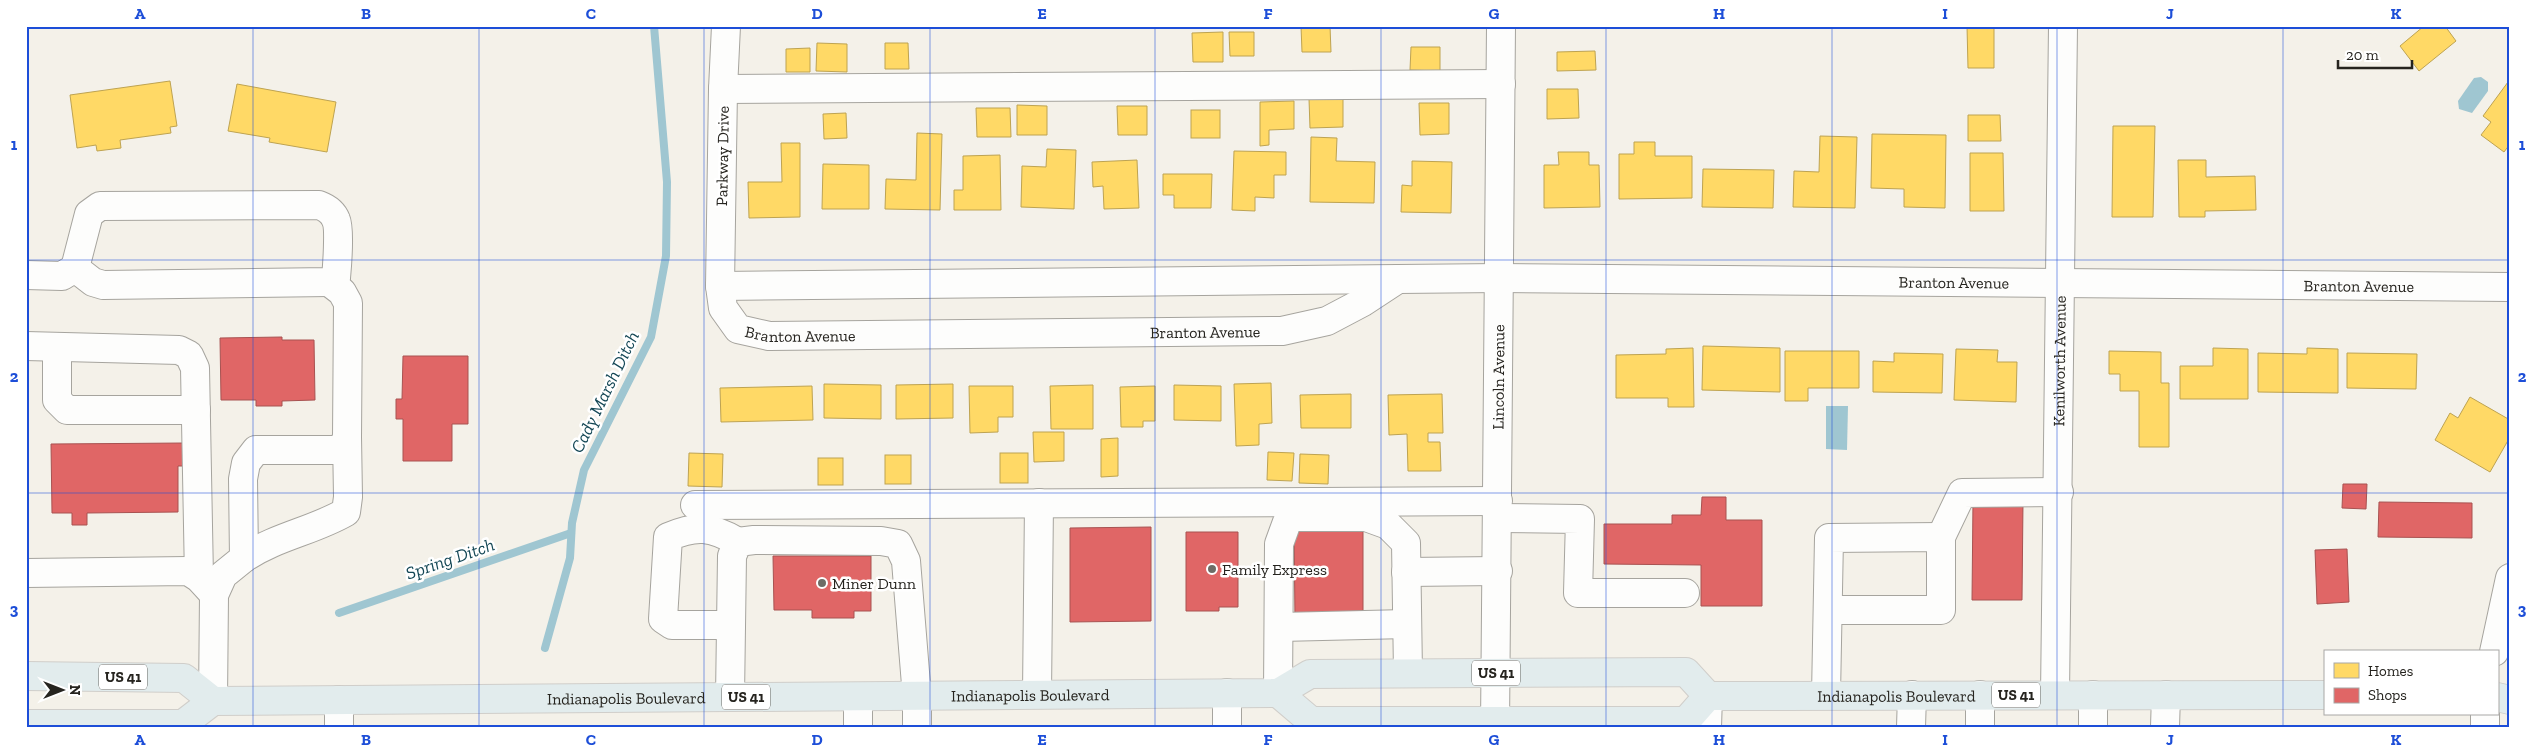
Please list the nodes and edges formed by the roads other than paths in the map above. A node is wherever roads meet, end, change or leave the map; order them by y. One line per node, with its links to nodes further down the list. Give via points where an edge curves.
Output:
1 (726, 26): 5 (street, Parkway Drive)
2 (1501, 26): 4 (street, Lincoln Avenue)
3 (2063, 26): 11 (street, Kenilworth Avenue)
4 (1501, 84): 5 (street); 8 (street, Lincoln Avenue)
5 (723, 89): 12 (street, Parkway Drive)
6 (75, 268): 7 (street, via 62,276); 10 (street, via 103,285); 10 (street, via 89,214 100,206 319,205 328,208 337,221 336,278)
7 (26, 275)
8 (1500, 278): 9 (street, Branton Avenue); 11 (street, Branton Avenue); 21 (street, Lincoln Avenue)
9 (1398, 279): 12 (street, Branton Avenue); 12 (street, Branton Avenue, via 1326,321 1282,331 769,336 738,329 723,308)
10 (330, 282): 17 (street, via 348,302)
11 (2059, 282): 13 (street, Branton Avenue); 18 (street, Kenilworth Avenue)
12 (720, 286)
13 (2510, 286)
14 (26, 346): 15 (street)
15 (57, 347): 16 (street, via 179,350 189,355 195,368); 16 (street, via 57,400 67,410)
16 (196, 410): 29 (street)
17 (347, 437): 24 (street, via 346,512 264,544); 24 (street, via 342,450 256,450 246,464 243,479)
18 (2059, 492): 22 (street, via 1962,493); 46 (street, Kenilworth Avenue)
19 (1039, 503): 20 (street); 21 (street); 42 (street)
20 (695, 505)
21 (1498, 510): 25 (street, Lincoln Avenue); 30 (street, via 1580,519 1578,593)
22 (1941, 537): 31 (street, via 1829,538); 31 (street, via 1941,610)
23 (738, 542): 34 (street, via 732,556); 34 (street, via 720,531 688,528 668,537 662,619 672,625); 53 (street, via 881,541 898,544 906,561)
24 (244, 558): 29 (street)
25 (1498, 571): 26 (street); 37 (street, Lincoln Avenue)
26 (1406, 572): 33 (street); 35 (street, via 1406,542 1388,525 1366,517 1294,517 1287,522 1279,544)
27 (26, 573): 29 (street, via 188,571)
28 (2510, 578): 32 (street)
29 (206, 586): 55 (street)
30 (1685, 593)
31 (1829, 610): 43 (street)
32 (2505, 616): 36 (street)
33 (1407, 624): 35 (street); 38 (street)
34 (731, 625): 51 (street)
35 (1280, 627): 41 (street)
36 (2495, 650)
37 (1497, 673): 38 (highway, US 41); 50 (highway, US 41, via 1686,672); 58 (street, Lincoln Avenue)
38 (1408, 674): 41 (highway, US 41, via 1310,674)
39 (26, 676): 55 (highway, US 41, via 184,678)
40 (1227, 693): 41 (highway, Indianapolis Boulevard / US 41); 42 (highway, Indianapolis Boulevard / US 41); 63 (street)
41 (1278, 693): 57 (highway, via 1311,721)
42 (1038, 694): 53 (highway, Indianapolis Boulevard / US 41)
43 (1826, 695): 44 (highway, Indianapolis Boulevard / US 41); 50 (highway, Indianapolis Boulevard / US 41)
44 (1912, 695): 45 (highway, Indianapolis Boulevard / US 41); 65 (street)
45 (1980, 695): 46 (highway, Indianapolis Boulevard / US 41); 66 (street)
46 (2055, 695): 47 (highway, Indianapolis Boulevard / US 41)
47 (2092, 695): 48 (highway, Indianapolis Boulevard / US 41); 67 (street)
48 (2166, 695): 49 (highway, Indianapolis Boulevard / US 41); 68 (street)
49 (2324, 695)
50 (1708, 696): 58 (highway, via 1686,721); 64 (street)
51 (730, 697): 52 (highway, Indianapolis Boulevard / US 41); 54 (highway, Indianapolis Boulevard / US 41)
52 (858, 697): 53 (highway, Indianapolis Boulevard / US 41); 61 (street)
53 (917, 697): 62 (street)
54 (339, 700): 55 (highway, Indianapolis Boulevard / US 41); 60 (street)
55 (213, 701): 59 (highway)
56 (26, 724): 59 (highway)
57 (1323, 724): 58 (highway)
58 (1495, 724)
59 (183, 725)
60 (339, 727)
61 (858, 727)
62 (917, 727)
63 (1227, 727)
64 (1707, 727)
65 (1911, 727)
66 (1980, 727)
67 (2093, 727)
68 (2165, 727)

